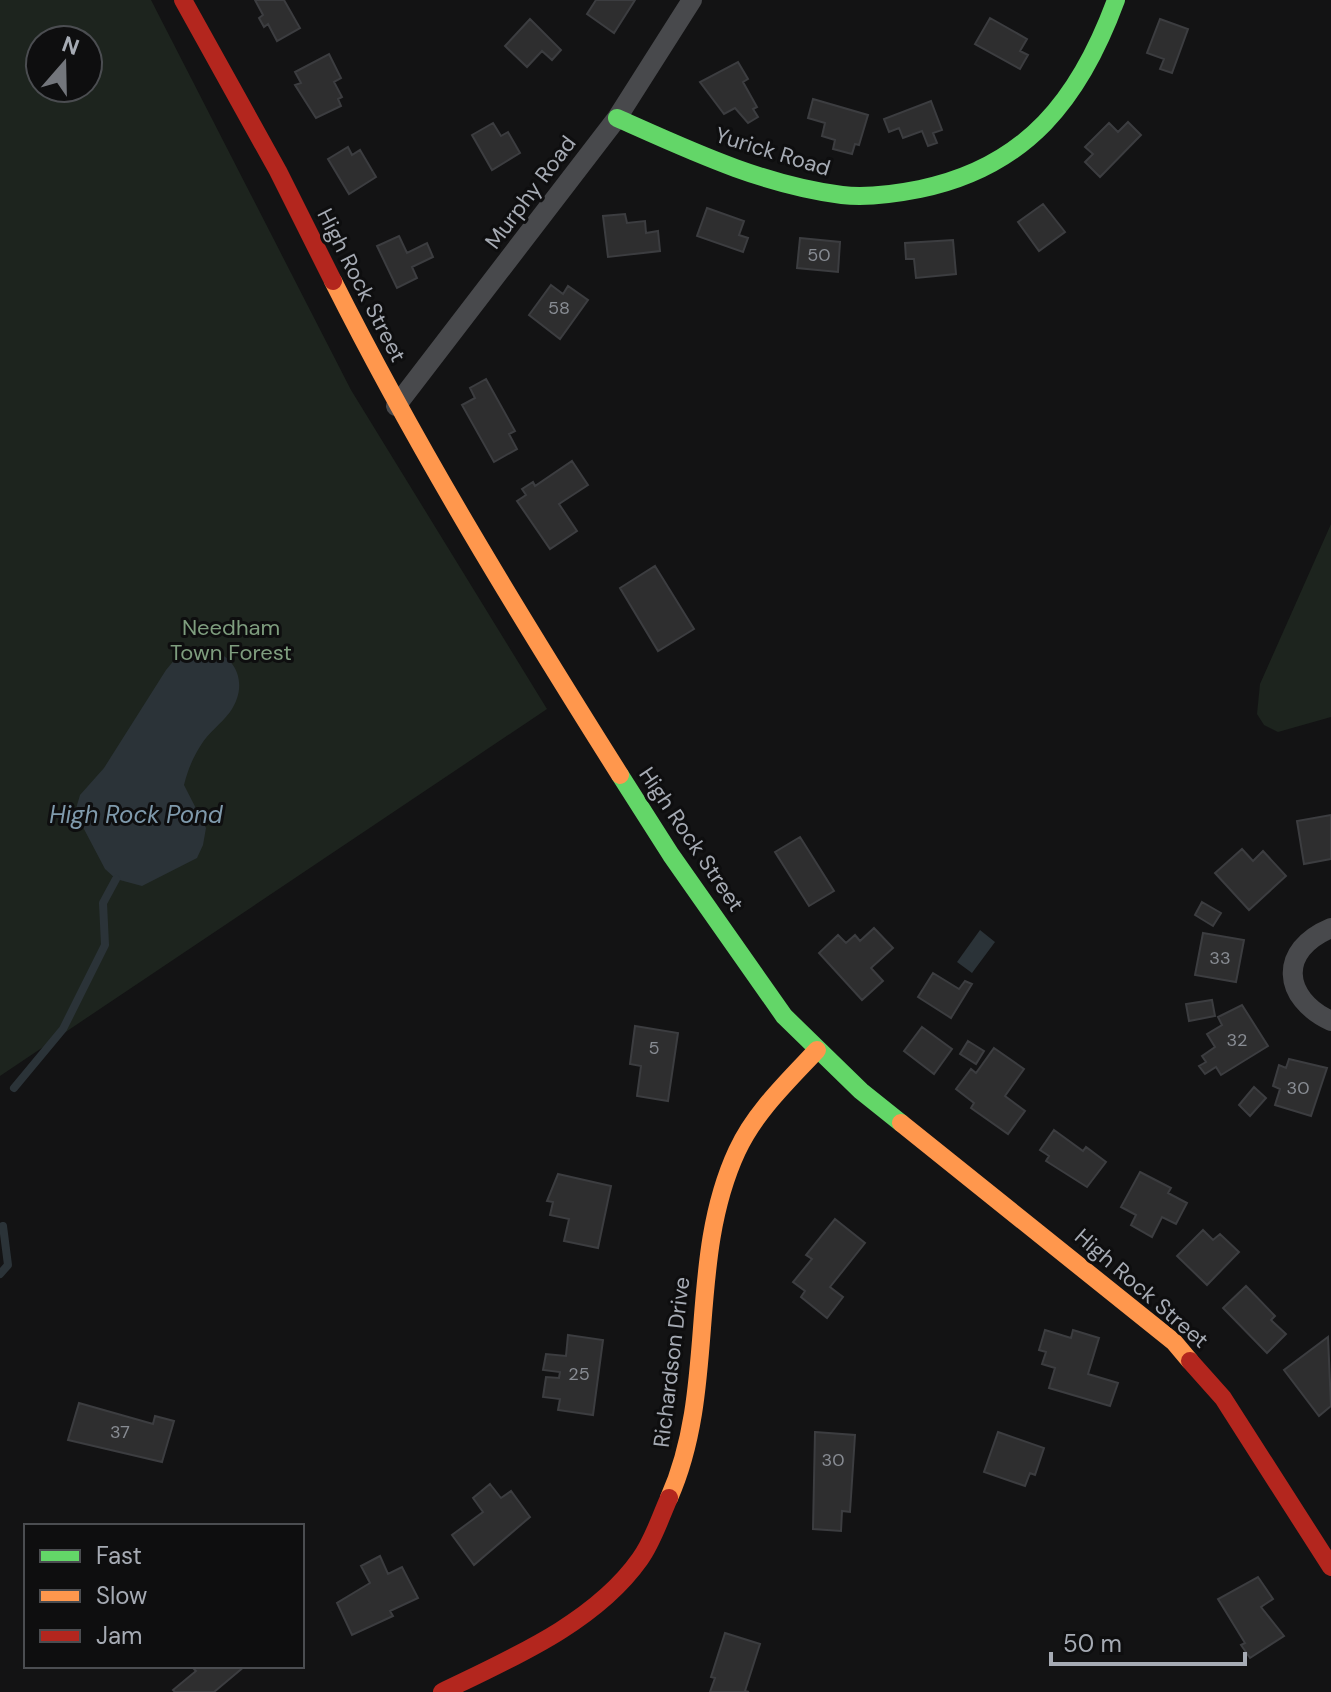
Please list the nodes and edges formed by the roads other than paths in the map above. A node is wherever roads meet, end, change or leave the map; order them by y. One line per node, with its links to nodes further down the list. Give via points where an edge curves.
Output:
1 (183, 0): 5 (street, High Rock Street, via 278,171)
2 (692, 0): 4 (street, Murphy Road)
3 (1116, 0): 4 (street, Yurick Road, via 1092,64 1053,116 1010,156 951,183 872,197 803,189 691,151)
4 (617, 118): 5 (street, Murphy Road)
5 (396, 406): 8 (street, High Rock Street, via 643,811 784,1016)
6 (1331, 928): 7 (street, via 1310,938 1297,954 1293,973 1295,990 1309,1011)
7 (1331, 1021)
8 (817, 1050): 9 (street, High Rock Street, via 916,1137 1174,1342 1223,1398); 10 (street, Richardson Drive, via 775,1095 738,1149 718,1205 689,1442 639,1561 593,1604 524,1652)
9 (1331, 1567)
10 (442, 1692)

